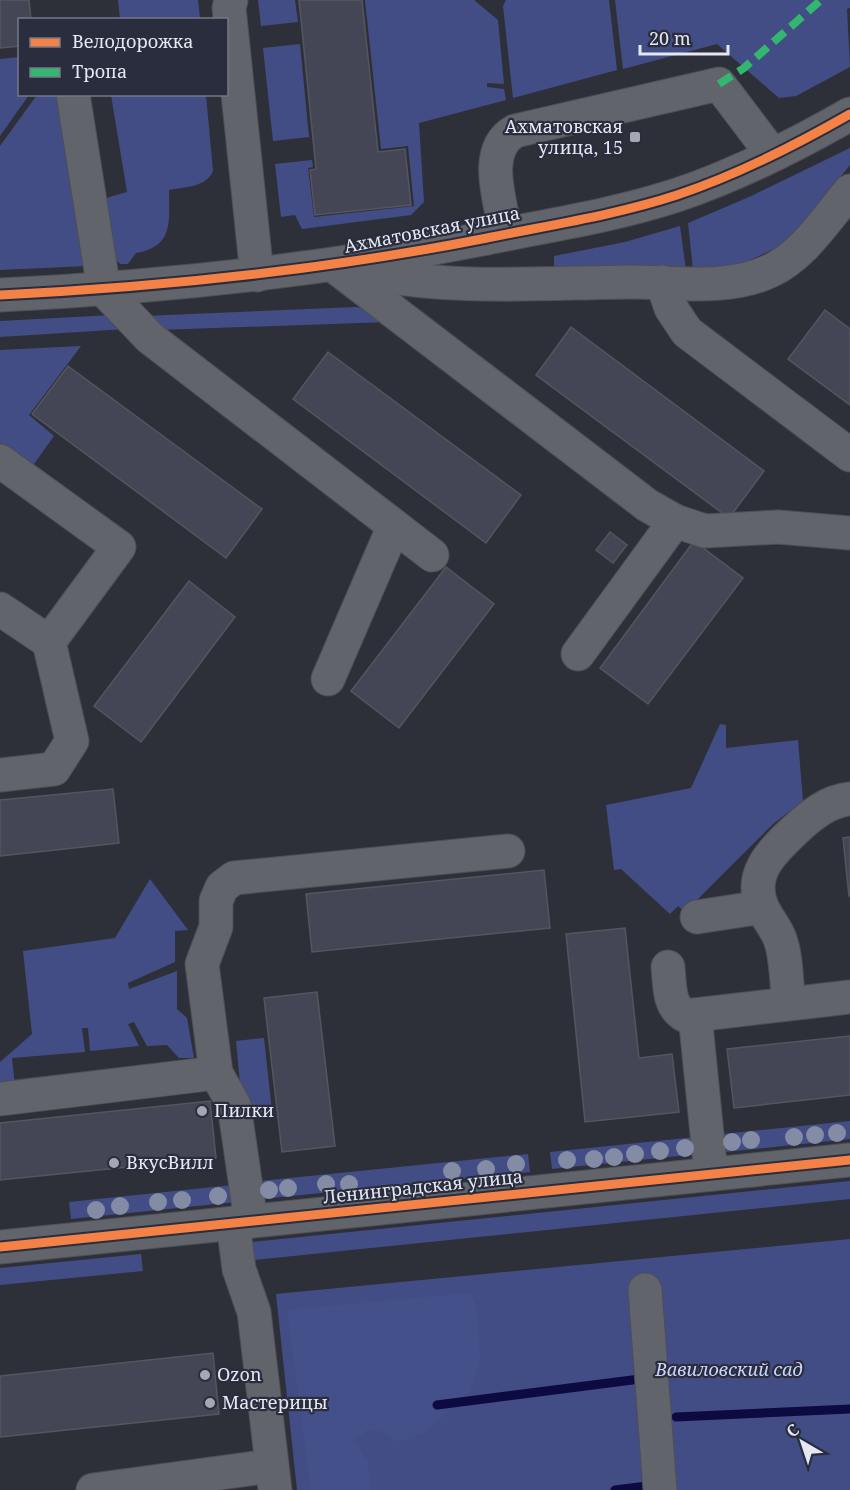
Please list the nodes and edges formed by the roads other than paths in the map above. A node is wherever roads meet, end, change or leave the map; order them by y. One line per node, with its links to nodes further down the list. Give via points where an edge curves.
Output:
1 (231, 0): 8 (street)
2 (73, 96): 10 (street)
3 (850, 114): 4 (street, Ахматовская улица)
4 (772, 154): 6 (street, Ахматовская улица, via 679,194); 6 (street, via 719,84 515,131 505,136 494,159)
5 (850, 191): 9 (street, Ахматовская улица, via 793,258 769,272 713,283)
6 (506, 234): 7 (street, Ахматовская улица)
7 (334, 266): 8 (street, Ахматовская улица); 9 (street, Ахматовская улица, via 442,284); 14 (street, via 647,505)
8 (257, 275): 10 (street, Ахматовская улица)
9 (662, 282): 12 (street, via 671,308 687,333)
10 (105, 290): 11 (street, Ахматовская улица); 15 (street, via 150,338)
11 (0, 295)
12 (850, 455)
13 (0, 461): 19 (street, via 119,547)
14 (675, 521): 16 (street, via 705,531 778,527); 20 (street)
15 (394, 526): 17 (street); 21 (street)
16 (850, 533)
17 (432, 555)
18 (0, 609): 19 (street)
19 (49, 642): 22 (street, via 72,741 54,769)
20 (578, 654)
21 (328, 679)
22 (0, 775)
23 (850, 799): 25 (street, via 839,800 814,813 774,849 762,866 757,889)
24 (508, 851): 31 (street, via 234,878 222,887 216,901 216,927 202,964)
25 (762, 907): 26 (street); 29 (street, via 780,940)
26 (697, 917)
27 (668, 967): 30 (street, via 672,1002 677,1011)
28 (850, 997): 29 (street)
29 (789, 1003): 30 (street)
30 (695, 1015): 34 (street)
31 (216, 1073): 32 (street); 35 (street, via 234,1105)
32 (0, 1100)
33 (850, 1160): 34 (street, Ленинградская улица)
34 (711, 1174): 35 (street, Ленинградская улица)
35 (242, 1222): 36 (street, Ленинградская улица); 38 (street, via 239,1269 254,1312)
36 (0, 1247)
37 (645, 1290): 40 (street)
38 (273, 1478): 39 (street)
39 (93, 1490)
40 (660, 1490)

